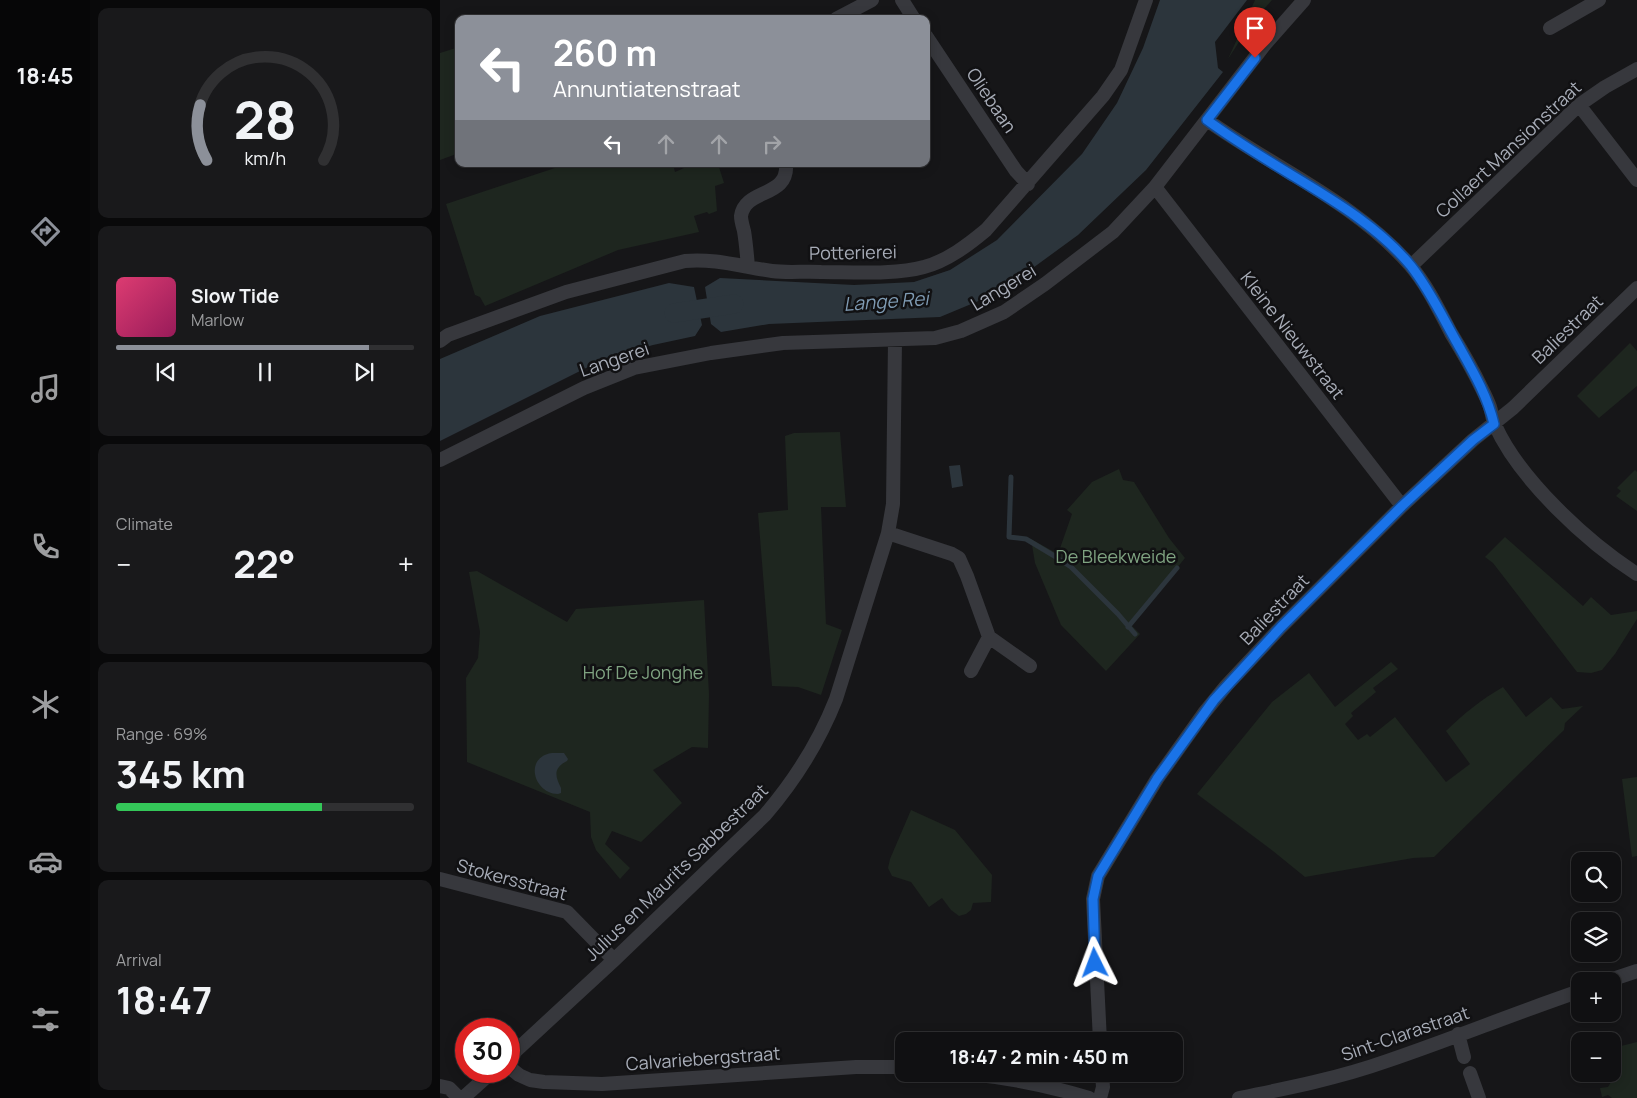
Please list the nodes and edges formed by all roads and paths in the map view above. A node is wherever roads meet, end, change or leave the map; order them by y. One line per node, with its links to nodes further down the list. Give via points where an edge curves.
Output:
1 (872, 0): 6 (street)
2 (902, 0): 7 (street)
3 (1146, 0): 15 (street, Potterierei, via 1121,70)
4 (1304, 0): 12 (street, Langerei)
5 (1598, 0): 8 (street)
6 (844, 15)
7 (911, 15)
8 (1550, 28)
9 (930, 42): 15 (street, Oliebaan)
10 (1637, 69): 11 (street, Collaert Mansionstraat)
11 (1579, 105): 14 (street); 17 (street, Collaert Mansionstraat)
12 (1207, 120): 16 (street, Langerei); 17 (street, via 1240,144 1340,204 1371,227)
13 (785, 167): 18 (street, via 777,187 754,198 746,205 741,217)
14 (1637, 180)
15 (1028, 184): 18 (street, Potterierei, via 974,240 925,267 860,272 773,271)
16 (1154, 187): 20 (street, Langerei, via 1113,232 1004,312 947,336); 24 (street, Kleine Nieuwstraat)
17 (1411, 266): 22 (street, via 1482,388)
18 (748, 267): 21 (street, Potterierei, via 698,259 644,270 566,292)
19 (1637, 288): 22 (street, Baliestraat)
20 (895, 340): 23 (street, Langerei, via 783,343 634,368 584,388); 25 (street, Julius en Maurits Sabbestraat, via 893,504)
21 (440, 341)
22 (1494, 424): 24 (street, Baliestraat); 26 (street, via 1510,451 1556,507)
23 (440, 460)
24 (1402, 506): 35 (street, Baliestraat, via 1281,627 1214,700 1157,779 1098,876 1093,899)
25 (888, 533): 27 (street, via 959,558); 31 (street, Julius en Maurits Sabbestraat, via 836,699 826,725 799,772 765,816)
26 (1637, 574)
27 (989, 637): 28 (street); 29 (street)
28 (1030, 666)
29 (971, 671)
30 (440, 879): 31 (street, Stokersstraat, via 567,912)
31 (614, 960): 37 (street, Julius en Maurits Sabbestraat)
32 (1637, 971): 33 (street)
33 (1621, 976)
34 (1571, 993): 36 (street, Sint-Clarastraat)
35 (1100, 1032)
36 (1458, 1034): 38 (street); 50 (street, Sint-Clarastraat, via 1338,1076)
37 (520, 1046)
38 (1464, 1057)
39 (895, 1067): 41 (street, Calvariebergstraat, via 602,1084 544,1082)
40 (1470, 1073): 51 (street)
41 (520, 1075)
42 (1024, 1082): 48 (street)
43 (1103, 1082): 49 (street)
44 (480, 1083): 47 (street)
45 (440, 1086): 46 (street, via 449,1088)
46 (460, 1098)
47 (463, 1098)
48 (1089, 1098)
49 (1100, 1098)
50 (1240, 1098)
51 (1479, 1098)

